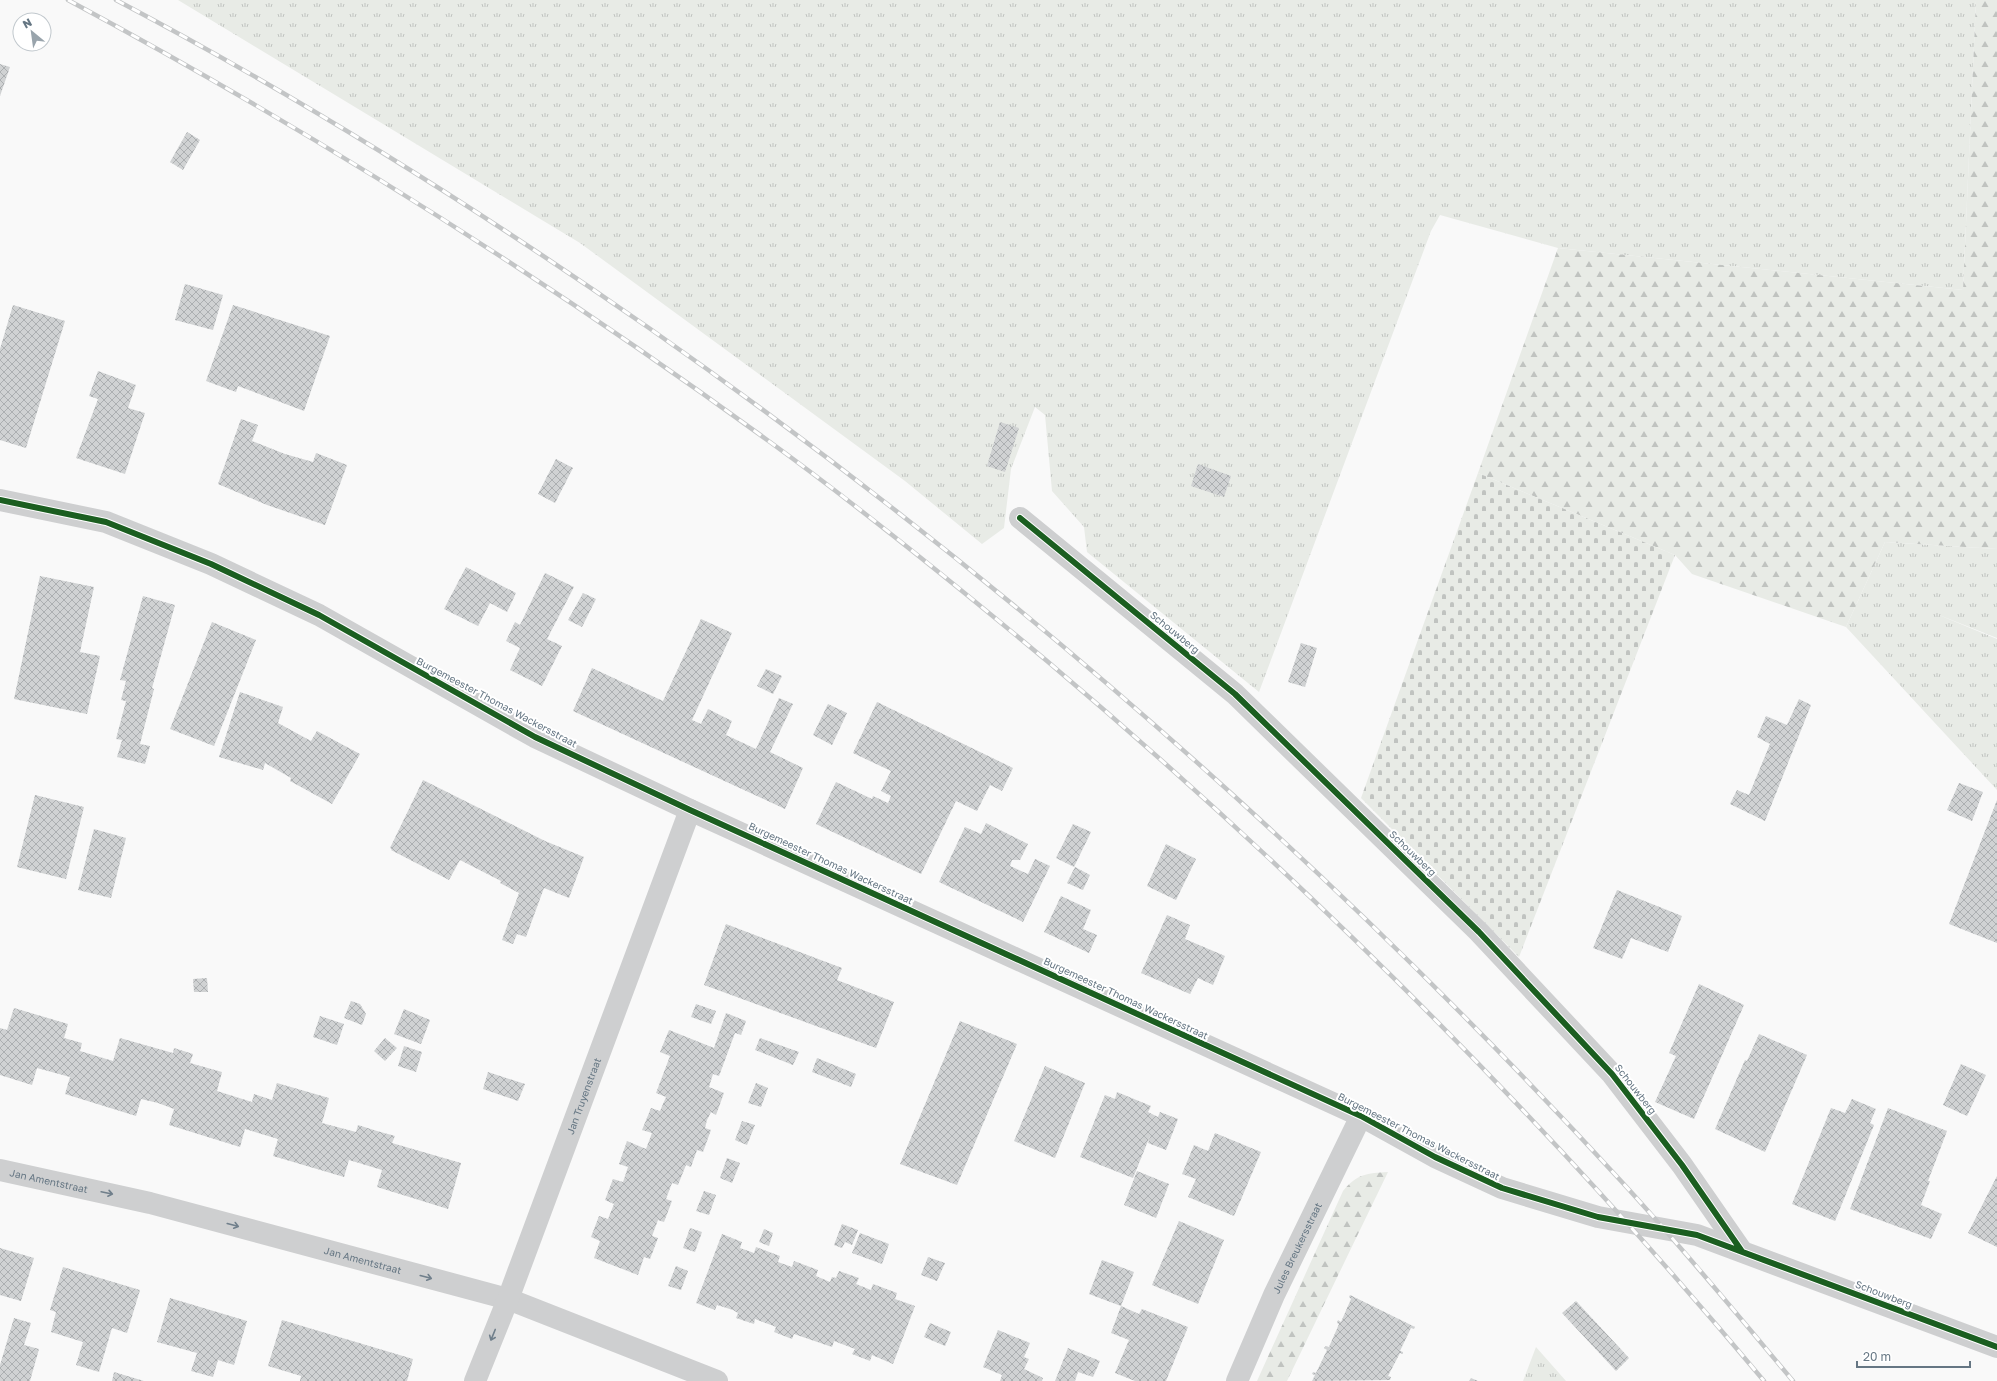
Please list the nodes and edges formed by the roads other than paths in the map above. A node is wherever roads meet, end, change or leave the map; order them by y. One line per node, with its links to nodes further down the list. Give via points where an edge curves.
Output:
1 (0, 500): 3 (street, Burgemeester Thomas Wackersstraat, via 106,522 211,564 319,615 535,737)
2 (1020, 518): 7 (street, Schouwberg, via 1235,694 1479,932 1612,1074 1682,1165)
3 (690, 810): 4 (street, Burgemeester Thomas Wackersstraat); 8 (street, Jan Truyenstraat)
4 (1361, 1116): 6 (street, Burgemeester Thomas Wackersstraat, via 1436,1157 1502,1188 1598,1217); 12 (street, Jules Breukersstraat, via 1274,1295)
5 (0, 1170): 8 (street, Jan Amentstraat, one-way to 8, via 150,1203)
6 (1662, 1227): 7 (street, Schouwberg, via 1697,1235)
7 (1741, 1250): 9 (street, Schouwberg)
8 (508, 1299): 10 (street, Jan Truyenstraat, one-way to 10); 11 (street, Jan Amentstraat)
9 (1997, 1347)
10 (475, 1381)
11 (717, 1381)
12 (1237, 1381)

